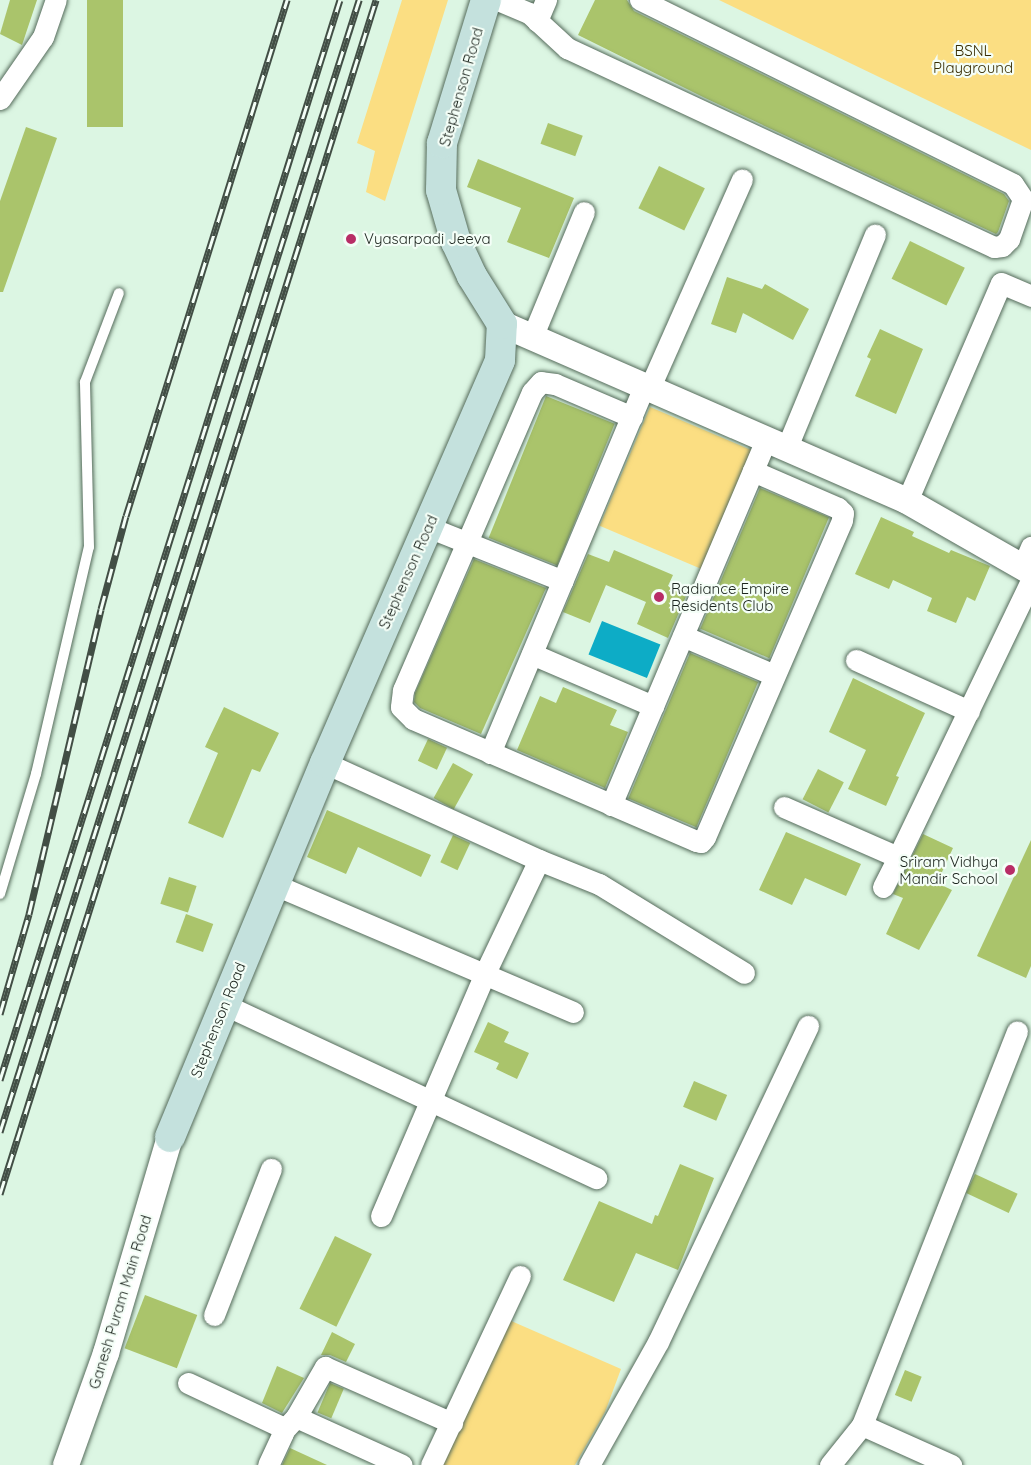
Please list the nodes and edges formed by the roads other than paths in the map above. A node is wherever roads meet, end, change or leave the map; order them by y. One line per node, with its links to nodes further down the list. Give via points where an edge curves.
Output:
1 (56, 0): 6 (street, via 43,37)
2 (546, 0): 5 (street)
3 (640, 0): 5 (street, via 1013,184 1023,199 1009,239 1002,246 985,243 567,48)
4 (498, 2): 5 (street, via 530,13); 12 (main road, Stephenson Road, via 442,143 441,190 456,242)
5 (537, 21)
6 (0, 99)
7 (742, 179): 14 (street)
8 (584, 212): 13 (street)
9 (875, 235): 16 (street)
10 (119, 293): 37 (lane, via 85,382 89,547 36,774)
11 (1031, 296): 18 (street, via 1001,283)
12 (502, 324): 13 (street); 19 (main road, Stephenson Road, via 500,360)
13 (533, 335): 14 (street)
14 (648, 386): 15 (street); 16 (street)
15 (632, 417): 20 (street, via 555,384 541,382 531,392); 22 (street)
16 (777, 442): 17 (street); 18 (street)
17 (753, 471): 23 (street); 26 (street, via 843,513)
18 (907, 501): 21 (street)
19 (428, 527): 20 (street); 30 (main road, Stephenson Road)
20 (466, 543): 22 (street); 29 (street, via 403,690 401,707 412,719)
21 (1029, 567): 28 (street)
22 (562, 581): 24 (street)
23 (683, 636): 26 (street); 27 (street)
24 (532, 654): 27 (street); 29 (street)
25 (856, 660): 28 (street)
26 (774, 675): 31 (street, via 701,842)
27 (653, 706): 31 (street)
28 (969, 711): 33 (street)
29 (490, 753): 31 (street)
30 (325, 763): 34 (street); 35 (main road, Stephenson Road)
31 (611, 805)
32 (784, 807): 33 (street)
33 (898, 856): 36 (street)
34 (539, 860): 38 (street); 39 (street, via 599,884)
35 (273, 884): 38 (street); 40 (main road, Stephenson Road)
36 (883, 887)
37 (0, 894)
38 (485, 973): 41 (street); 44 (street)
39 (744, 973)
40 (223, 1004): 44 (street); 45 (main road, Stephenson Road)
41 (573, 1012)
42 (808, 1026): 59 (street, via 658,1342)
43 (1017, 1031): 54 (street)
44 (430, 1101): 47 (street); 48 (street)
45 (170, 1137): 55 (street, Ganesh Puram Main Road, via 106,1353)
46 (271, 1169): 50 (street)
47 (596, 1178)
48 (381, 1216)
49 (520, 1276): 52 (street)
50 (214, 1315)
51 (188, 1383): 53 (street, via 280,1426)
52 (452, 1423): 53 (street, via 329,1367 321,1371); 58 (street)
53 (290, 1424): 56 (street); 57 (street)
54 (862, 1425): 60 (street); 61 (street)
55 (66, 1465)
56 (268, 1465)
57 (402, 1465)
58 (431, 1465)
59 (589, 1465)
60 (830, 1465)
61 (951, 1465)

